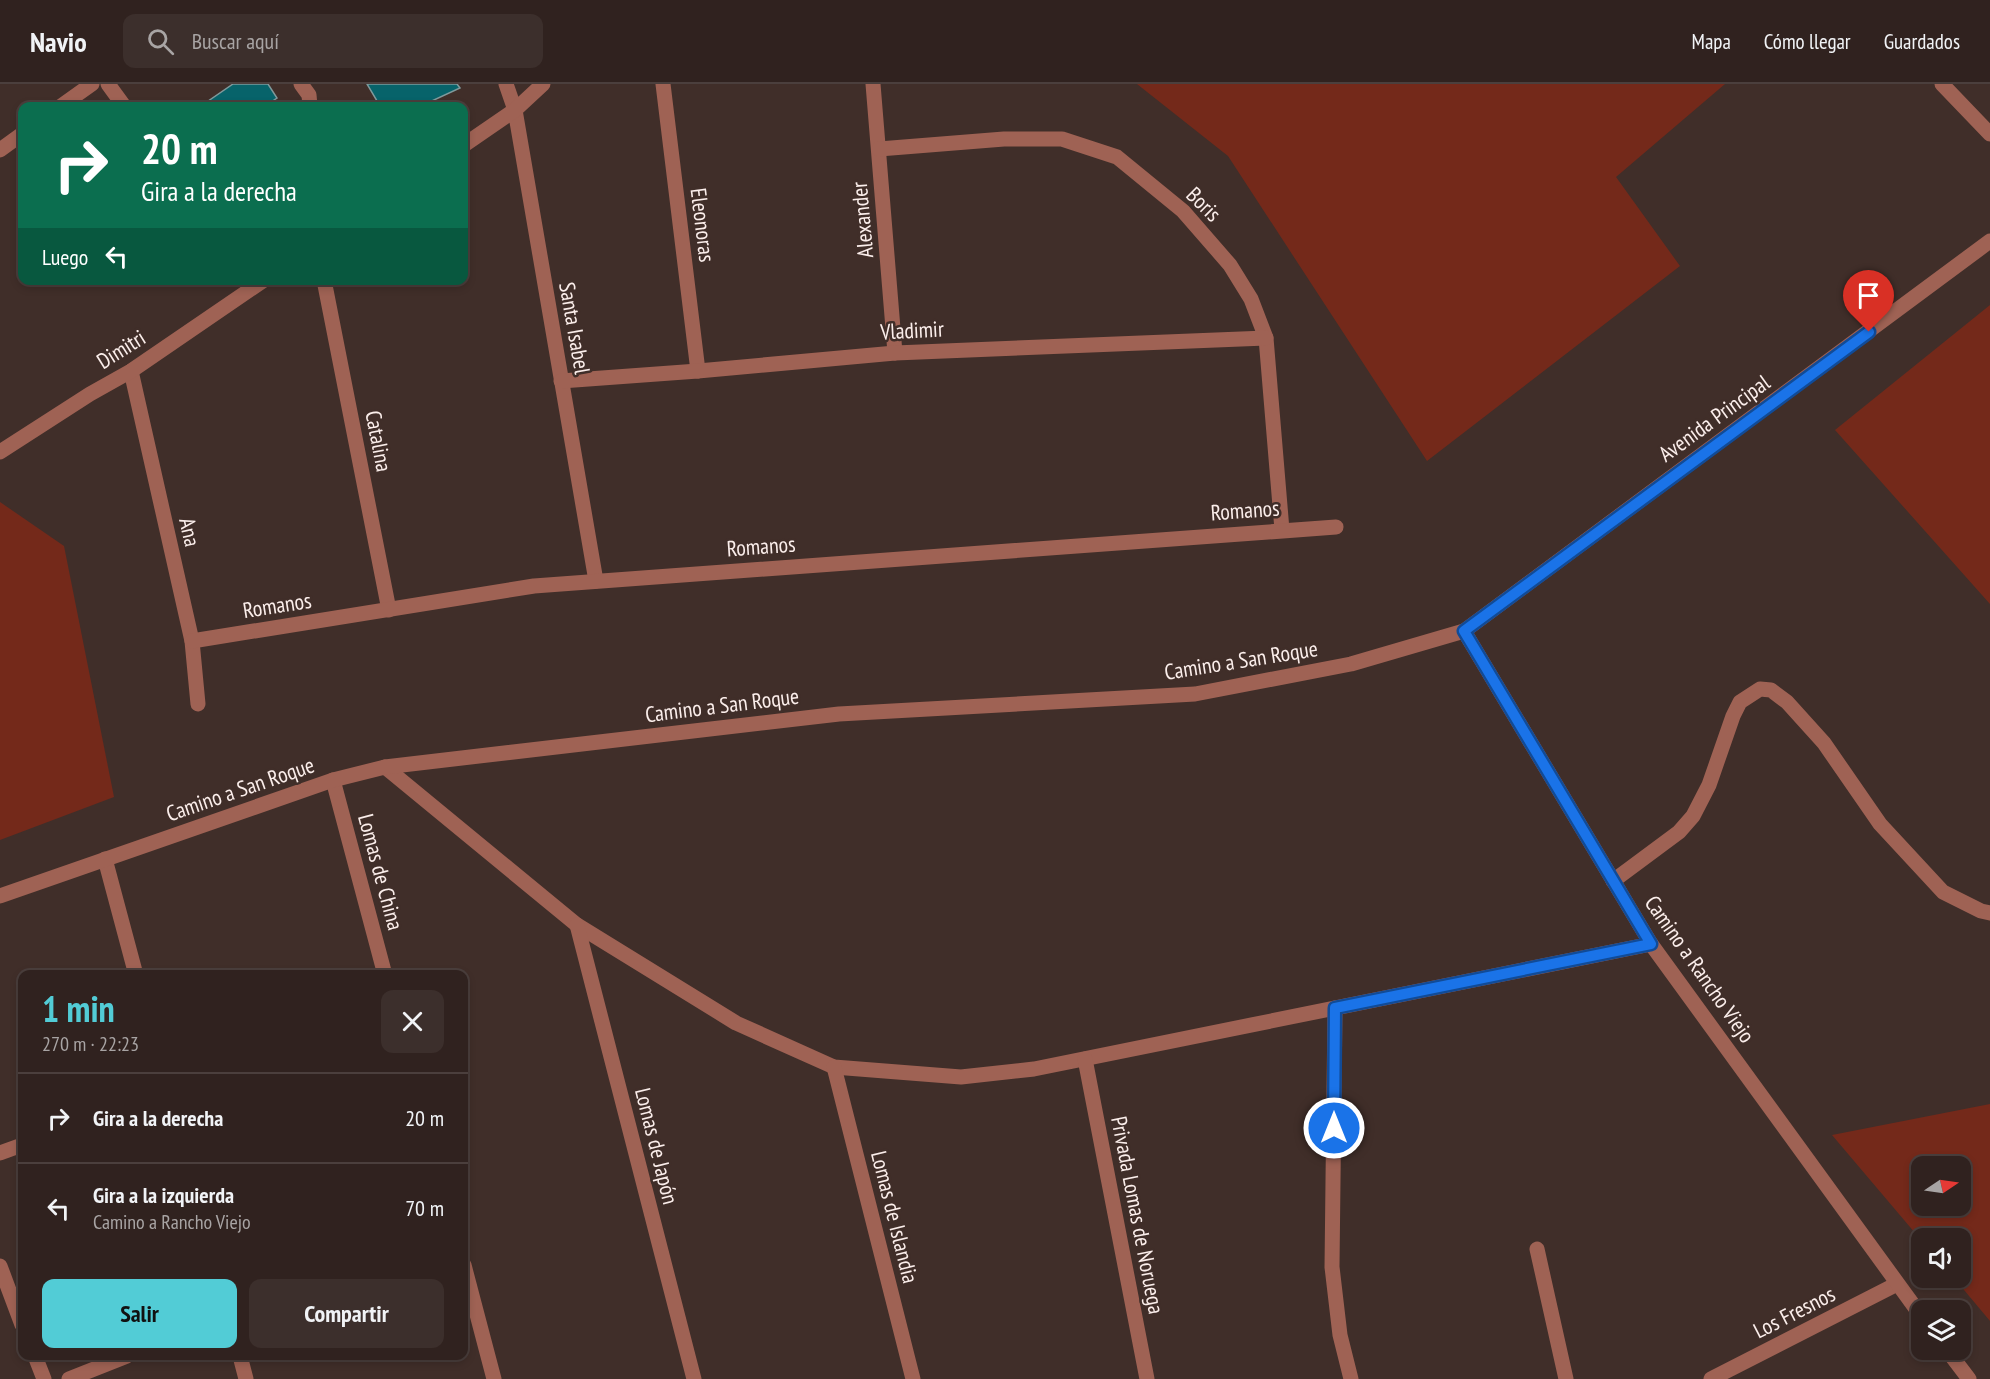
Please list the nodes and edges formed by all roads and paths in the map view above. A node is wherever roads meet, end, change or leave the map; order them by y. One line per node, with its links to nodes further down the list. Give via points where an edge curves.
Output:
1 (92, 84): 9 (street)
2 (108, 84): 10 (street)
3 (301, 84): 11 (street)
4 (506, 84): 12 (street, Santa Isabel)
5 (543, 84): 12 (street)
6 (663, 84): 24 (street, Eleonoras)
7 (873, 84): 16 (street, Alexander)
8 (1942, 84): 13 (street)
9 (67, 102)
10 (121, 102)
11 (310, 102)
12 (515, 110): 15 (street); 25 (street, Santa Isabel)
13 (1990, 134)
14 (18, 137): 17 (street)
15 (468, 142)
16 (879, 149): 21 (street, Boris, via 1004,139 1062,139 1117,157 1183,211 1230,265 1251,299); 22 (street, Alexander)
17 (0, 150)
18 (1990, 241): 31 (street, Avenida Principal)
19 (257, 285): 23 (street, Dimitri)
20 (325, 285): 30 (street, Catalina)
21 (1266, 338): 22 (street, Vladimir); 28 (street, Boris)
22 (895, 353): 24 (street, Vladimir)
23 (130, 371): 26 (street, Dimitri); 32 (street, Ana)
24 (698, 371): 25 (street, Vladimir)
25 (561, 381): 29 (street, Santa Isabel)
26 (0, 452)
27 (1336, 527): 28 (street, Romanos)
28 (1282, 530): 29 (street, Romanos)
29 (596, 581): 30 (street, Romanos, via 534,586)
30 (389, 610): 32 (street, Romanos)
31 (1464, 631): 34 (street, Camino a San Roque, via 1351,664 1194,694 840,714); 37 (street, Camino a Rancho Viejo)
32 (192, 641): 33 (street, Ana)
33 (198, 704)
34 (385, 767): 35 (street, Camino a San Roque); 40 (street)
35 (333, 780): 36 (street, Camino a San Roque); 43 (street, Lomas de China)
36 (105, 860): 38 (street, Camino a San Roque); 42 (street)
37 (1614, 881): 39 (street, via 1679,832 1693,816 1740,702 1760,689 1771,690 1787,702 1824,743 1880,824 1943,891); 41 (street, Camino a Rancho Viejo)
38 (0, 896)
39 (1990, 914)
40 (577, 925): 46 (street, via 736,1023); 63 (street, Lomas de Japón)
41 (1651, 944): 44 (street); 52 (street, Camino a Rancho Viejo)
42 (135, 970)
43 (384, 970)
44 (1335, 1008): 45 (street); 66 (street, via 1332,1267 1340,1335)
45 (1085, 1059): 46 (street, via 961,1077); 65 (street, Privada Lomas de Noruega)
46 (834, 1067): 64 (street, Lomas de Islandia)
47 (18, 1146): 48 (street)
48 (0, 1153)
49 (1537, 1249): 67 (street)
50 (0, 1266): 54 (street)
51 (468, 1280): 62 (street)
52 (1897, 1284): 53 (street, Camino a Rancho Viejo); 68 (street, Los Fresnos)
53 (1911, 1302)
54 (18, 1313)
55 (37, 1360): 59 (street)
56 (117, 1360): 60 (street)
57 (241, 1360): 61 (street)
58 (1955, 1360): 69 (street)
59 (44, 1379)
60 (69, 1379)
61 (246, 1379)
62 (494, 1379)
63 (694, 1379)
64 (913, 1379)
65 (1147, 1379)
66 (1351, 1379)
67 (1566, 1379)
68 (1711, 1379)
69 (1969, 1379)

